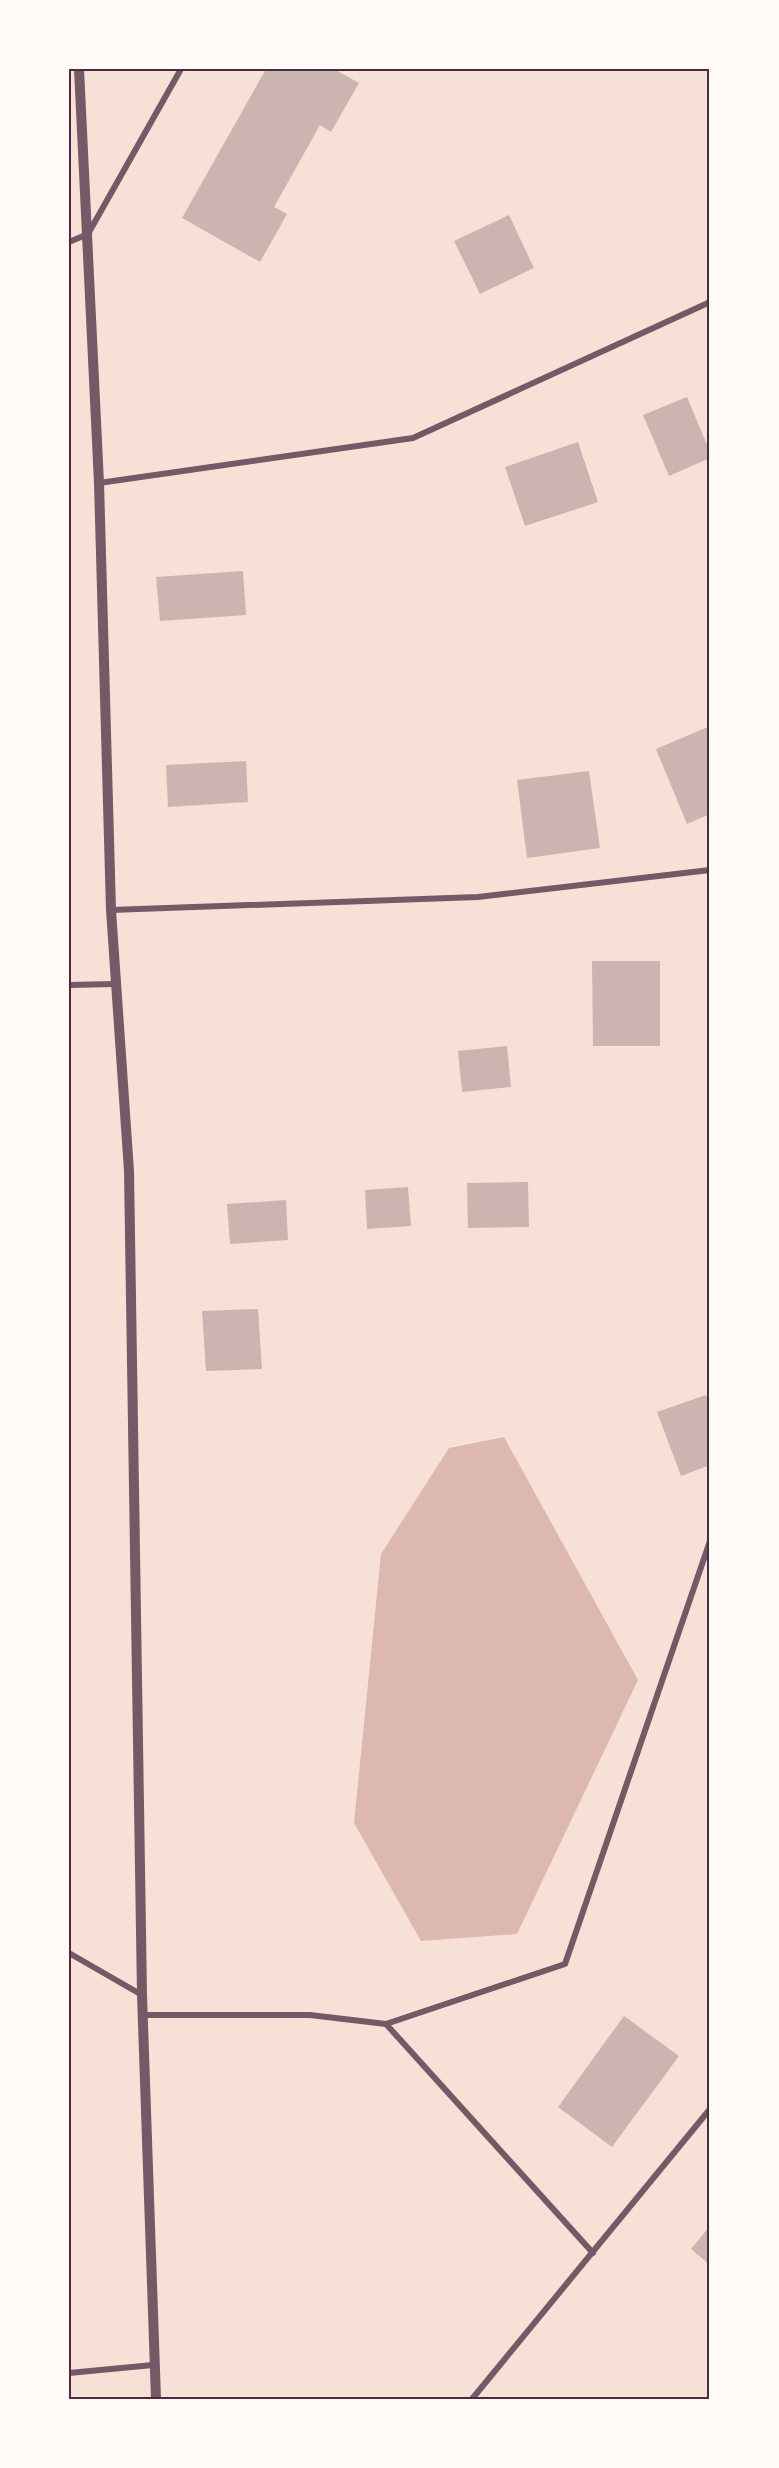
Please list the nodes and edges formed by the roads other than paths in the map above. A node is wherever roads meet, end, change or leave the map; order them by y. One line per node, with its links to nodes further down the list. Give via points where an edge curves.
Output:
1 (79, 69): 3 (street)
2 (182, 69): 3 (street)
3 (88, 234): 4 (street); 6 (street)
4 (69, 242)
5 (710, 302): 6 (street, via 413,438)
6 (99, 483): 8 (street)
7 (710, 870): 8 (street, via 478,897)
8 (111, 910): 9 (street)
9 (115, 984): 10 (street); 13 (street, via 129,1171)
10 (69, 985)
11 (710, 1541): 15 (street, via 565,1964)
12 (69, 1953): 13 (street)
13 (142, 1995): 14 (street)
14 (144, 2014): 15 (street, via 310,2015); 18 (street)
15 (387, 2024): 17 (street)
16 (710, 2109): 17 (street)
17 (593, 2253): 21 (street)
18 (153, 2365): 19 (street); 20 (street)
19 (69, 2373)
20 (156, 2399)
21 (472, 2399)

